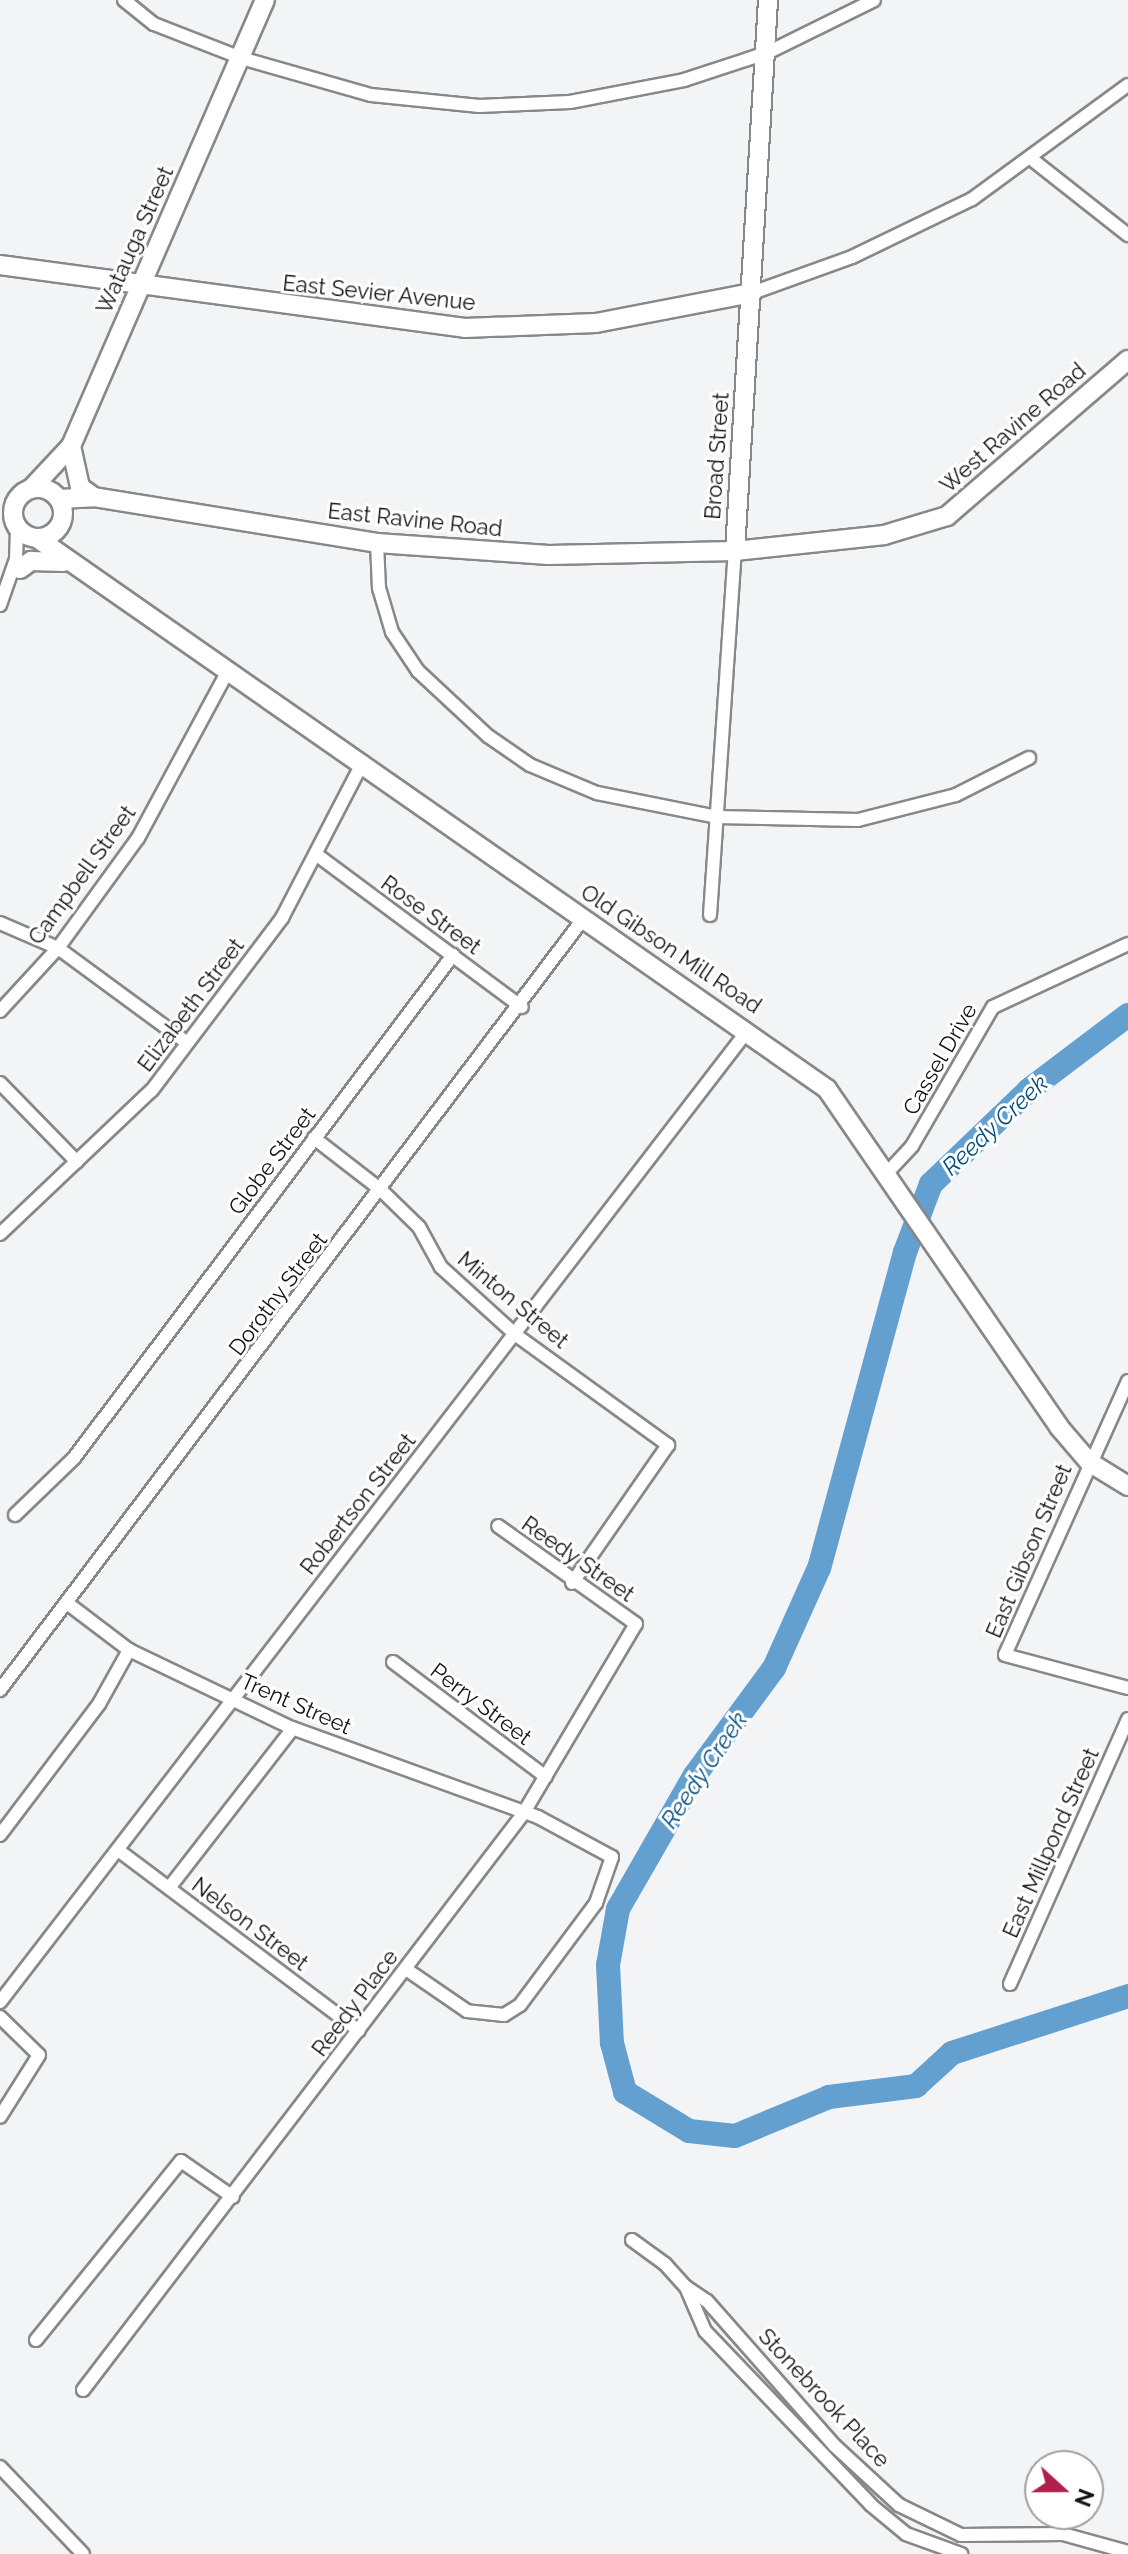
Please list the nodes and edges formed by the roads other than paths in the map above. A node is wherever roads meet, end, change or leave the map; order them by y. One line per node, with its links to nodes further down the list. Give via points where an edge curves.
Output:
1 (124, 0): 6 (street, via 154,24)
2 (265, 0): 6 (street, Watauga Street)
3 (768, 0): 5 (street, Broad Street)
4 (874, 0): 5 (street)
5 (769, 52): 6 (street, via 623,93 516,105 371,95); 12 (street, Broad Street)
6 (241, 58): 11 (street, Watauga Street)
7 (1128, 85): 8 (street)
8 (1034, 161): 9 (street); 12 (street, via 904,234)
9 (1128, 235)
10 (0, 265): 11 (street, East Sevier Avenue)
11 (141, 285): 12 (street, East Sevier Avenue, via 465,328 596,323); 14 (street, Watauga Street)
12 (752, 293): 22 (street, Broad Street)
13 (1128, 360): 22 (street, West Ravine Road, via 929,525)
14 (71, 446): 16 (street, Watauga Street); 17 (street, via 80,487); 18 (street)
15 (0, 491): 16 (street)
16 (27, 491): 18 (street); 19 (street)
17 (94, 497): 18 (street); 21 (street, East Ravine Road)
18 (59, 510): 20 (street); 23 (street, Old Gibson Mill Road)
19 (10, 517): 20 (street, Old Gibson Mill Road); 24 (street)
20 (37, 538): 23 (street, Old Gibson Mill Road); 24 (street)
21 (377, 543): 22 (street, East Ravine Road, via 549,555); 29 (street, via 379,588 392,632 418,671 488,736 530,765 597,793)
22 (735, 551): 29 (street, Broad Street)
23 (74, 564): 24 (street, via 31,561); 26 (street, Old Gibson Mill Road)
24 (16, 574): 25 (street)
25 (0, 605)
26 (229, 669): 28 (street, Old Gibson Mill Road); 35 (street, Campbell Street, via 138,838)
27 (1029, 758): 29 (street, via 907,812 858,820)
28 (363, 762): 30 (street, Elizabeth Street); 32 (street, Old Gibson Mill Road)
29 (717, 817): 31 (street, Broad Street)
30 (317, 855): 36 (street, Rose Street); 40 (street, Elizabeth Street, via 282,918)
31 (710, 915)
32 (583, 919): 37 (street, Dorothy Street); 39 (street, Old Gibson Mill Road)
33 (0, 923): 35 (street)
34 (1128, 944): 44 (street, Cassel Drive, via 993,1007 912,1146)
35 (58, 948): 38 (street, Campbell Street); 40 (street)
36 (453, 955): 37 (street, Rose Street); 42 (street, Globe Street)
37 (522, 1007): 45 (street, Dorothy Street)
38 (0, 1011)
39 (748, 1030): 44 (street, Old Gibson Mill Road, via 827,1089); 47 (street, Robertson Street)
40 (186, 1042): 43 (street, Elizabeth Street, via 152,1090)
41 (0, 1083): 43 (street)
42 (314, 1138): 45 (street, Minton Street); 51 (street, Globe Street, via 74,1458)
43 (77, 1162): 46 (street, Elizabeth Street)
44 (887, 1173): 49 (street, Old Gibson Mill Road)
45 (381, 1190): 47 (street, Minton Street, via 419,1227 441,1267); 54 (street, Dorothy Street)
46 (0, 1234)
47 (516, 1335): 53 (street, Minton Street, via 668,1445); 60 (street, Robertson Street)
48 (1128, 1381): 49 (street, East Gibson Street)
49 (1089, 1462): 50 (street, Old Gibson Mill Road); 58 (street, East Gibson Street, via 1005,1655)
50 (1128, 1486)
51 (15, 1515)
52 (498, 1526): 53 (street, Reedy Street)
53 (572, 1583): 55 (street, Reedy Street)
54 (67, 1603): 56 (street, Trent Street); 59 (street, Dorothy Street)
55 (636, 1624): 63 (street, Reedy Place)
56 (129, 1650): 60 (street, Trent Street); 65 (street, via 99,1704)
57 (393, 1662): 63 (street, Perry Street)
58 (1128, 1688)
59 (0, 1690)
60 (231, 1697): 62 (street, Trent Street); 66 (street, Robertson Street)
61 (1128, 1719): 69 (street, East Millpond Street)
62 (293, 1728): 64 (street, Trent Street); 67 (street)
63 (546, 1777): 64 (street, Reedy Place)
64 (523, 1814): 68 (street, Reedy Place); 68 (street, Trent Street, via 593,1841 613,1865 596,1903 520,2005 504,2015 467,2011)
65 (0, 1835)
66 (118, 1850): 67 (street, Nelson Street); 70 (street, Robertson Street)
67 (169, 1888): 72 (street, Nelson Street)
68 (406, 1969): 72 (street, Reedy Place)
69 (1010, 1984)
70 (0, 2002)
71 (0, 2017): 73 (street, via 39,2055)
72 (359, 2031): 74 (street, Reedy Place)
73 (0, 2117)
74 (233, 2197): 77 (street, via 181,2161); 78 (street, Reedy Place)
75 (632, 2240): 76 (street, Stonebrook Place)
76 (686, 2287): 80 (street, Stonebrook Place, via 707,2301 835,2446 899,2505 961,2535 1063,2534); 82 (street, Stonebrook Place, via 705,2331 871,2505 906,2534)
77 (36, 2340)
78 (83, 2390)
79 (0, 2467): 81 (street)
80 (1128, 2552)
81 (83, 2554)
82 (961, 2554)

